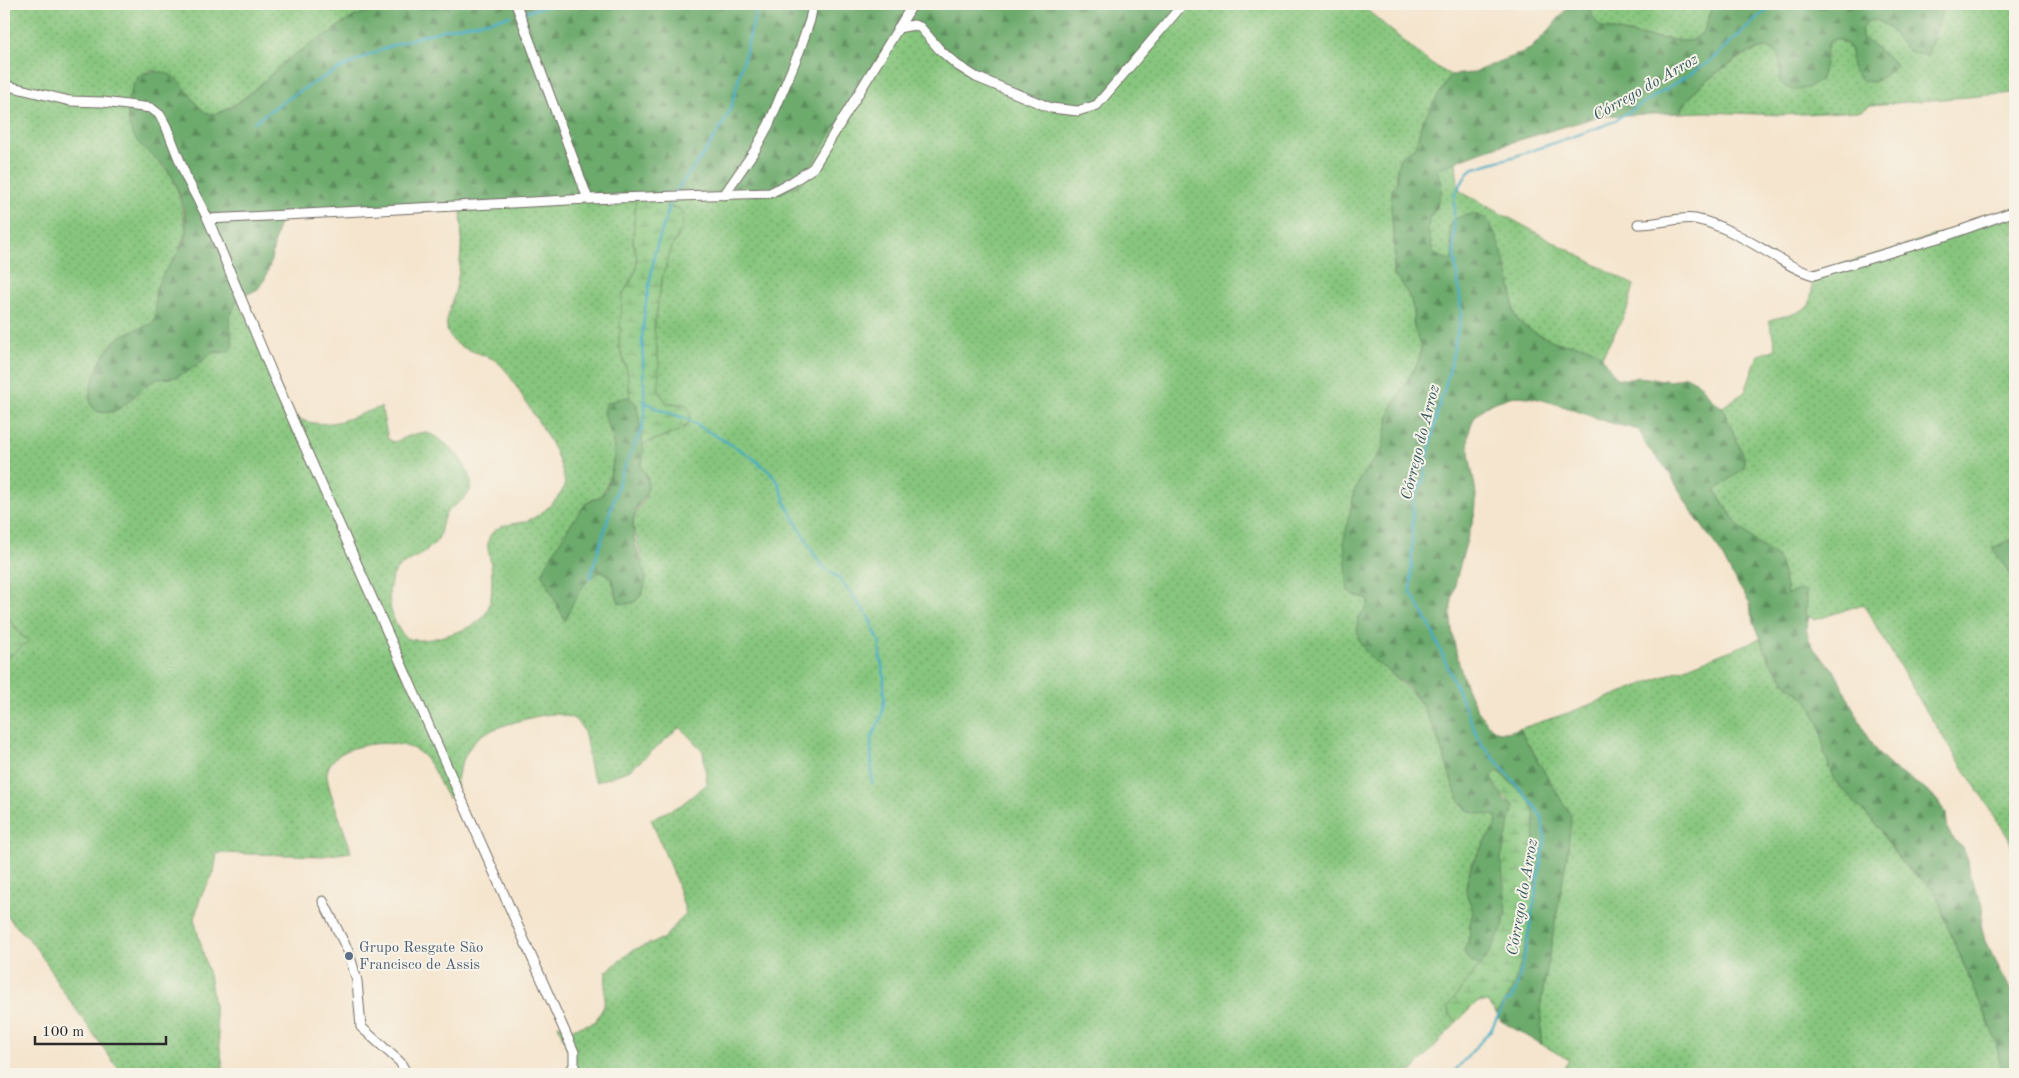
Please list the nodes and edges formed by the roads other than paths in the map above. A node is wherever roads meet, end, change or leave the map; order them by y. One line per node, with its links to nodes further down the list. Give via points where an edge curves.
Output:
1 (516, 4): 8 (street)
2 (813, 4): 7 (street, via 800,52 769,124)
3 (913, 4): 5 (street)
4 (1183, 4): 5 (street, via 1097,105 1078,112 1051,108 976,77 940,50 920,27)
5 (898, 28): 7 (street, via 813,168 770,193)
6 (4, 85): 10 (street, via 70,102 151,108 166,126 187,179)
7 (724, 195): 8 (street)
8 (588, 199): 10 (street)
9 (2015, 211): 11 (street, via 1814,275 1705,222 1688,218)
10 (208, 219): 14 (street, via 272,373 574,1052 574,1066)
11 (1638, 224)
12 (323, 901): 13 (street, via 355,972 361,1028 400,1062)
13 (407, 1074)
14 (568, 1074)

